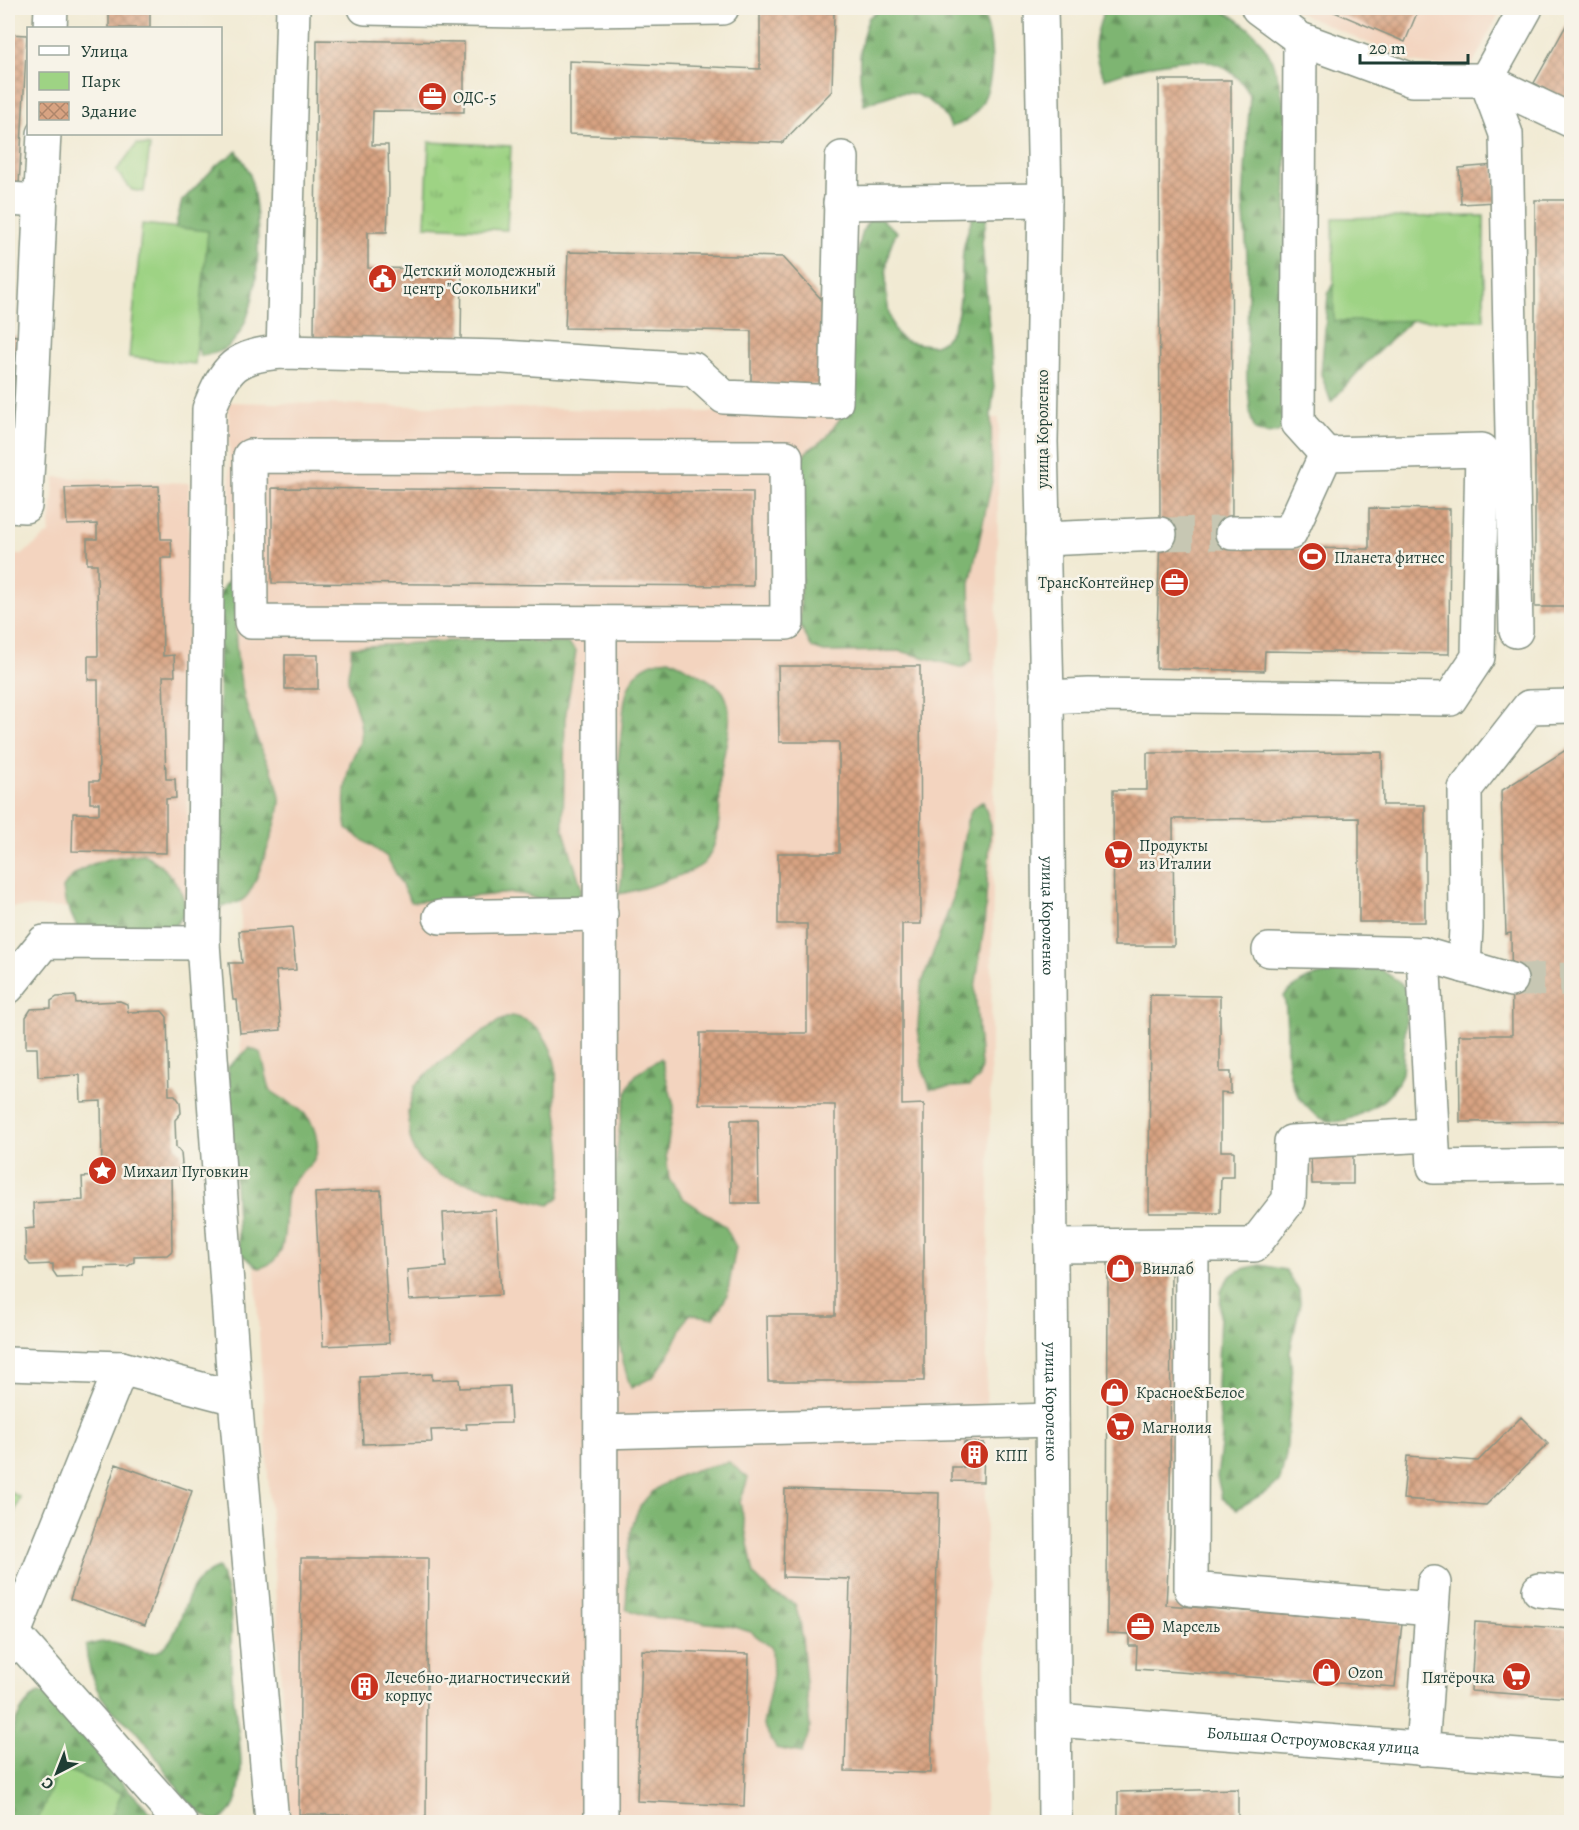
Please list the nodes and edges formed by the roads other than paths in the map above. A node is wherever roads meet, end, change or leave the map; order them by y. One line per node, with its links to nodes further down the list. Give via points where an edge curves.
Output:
1 (51, 8): 8 (street)
2 (293, 8): 19 (street)
3 (365, 8): 4 (street)
4 (722, 8)
5 (1041, 8): 15 (street, улица Короленко)
6 (1258, 8): 9 (street)
7 (1526, 8): 10 (street)
8 (50, 27)
9 (1300, 39): 10 (street, via 1412,80); 20 (street, via 1298,423)
10 (1486, 80): 11 (street); 26 (street, via 1506,134)
11 (1572, 120)
12 (44, 135): 16 (street)
13 (842, 158): 17 (street)
14 (8, 199): 16 (street)
15 (1045, 200): 17 (street); 24 (street, улица Короленко)
16 (40, 201): 18 (street)
17 (840, 203): 19 (street, via 836,402 724,397 693,369 503,357)
18 (21, 310): 21 (street, via 32,406 25,506)
19 (283, 352): 31 (street, via 260,353 241,360 222,378 209,409)
20 (1326, 454): 22 (street, via 1290,533); 27 (street, via 1482,450 1478,657 1450,699)
21 (8, 505)
22 (1232, 533)
23 (1160, 534): 24 (street)
24 (1043, 539): 27 (street, улица Короленко)
25 (600, 623): 25 (street, via 251,622 250,456 786,457 787,623); 29 (street)
26 (1516, 631)
27 (1047, 697): 40 (street, улица Короленко)
28 (1572, 706): 34 (street, via 1529,707 1465,789)
29 (601, 914): 30 (street); 45 (street)
30 (440, 917)
31 (203, 943): 36 (street, via 44,942); 43 (street)
32 (1269, 950): 33 (street)
33 (1423, 954): 34 (street); 37 (street)
34 (1464, 966): 35 (street)
35 (1511, 980)
36 (8, 987)
37 (1432, 1136): 38 (street, via 1434,1167); 39 (street, via 1291,1142 1290,1200 1254,1245)
38 (1572, 1165)
39 (1192, 1245): 40 (street); 50 (street, via 1191,1588 1433,1596)
40 (1051, 1246): 44 (street, улица Короленко)
41 (8, 1364): 42 (street)
42 (121, 1368): 43 (street); 48 (street)
43 (235, 1398): 53 (street)
44 (1052, 1420): 45 (street); 49 (street, улица Короленко)
45 (601, 1432): 54 (street)
46 (1539, 1590): 47 (street)
47 (1572, 1593)
48 (10, 1637): 52 (street)
49 (1056, 1720): 50 (street, Большая Остроумовская улица); 55 (street, улица Короленко)
50 (1422, 1749): 51 (street, Большая Остроумовская улица)
51 (1572, 1760)
52 (180, 1822)
53 (272, 1822)
54 (601, 1822)
55 (1055, 1822)

